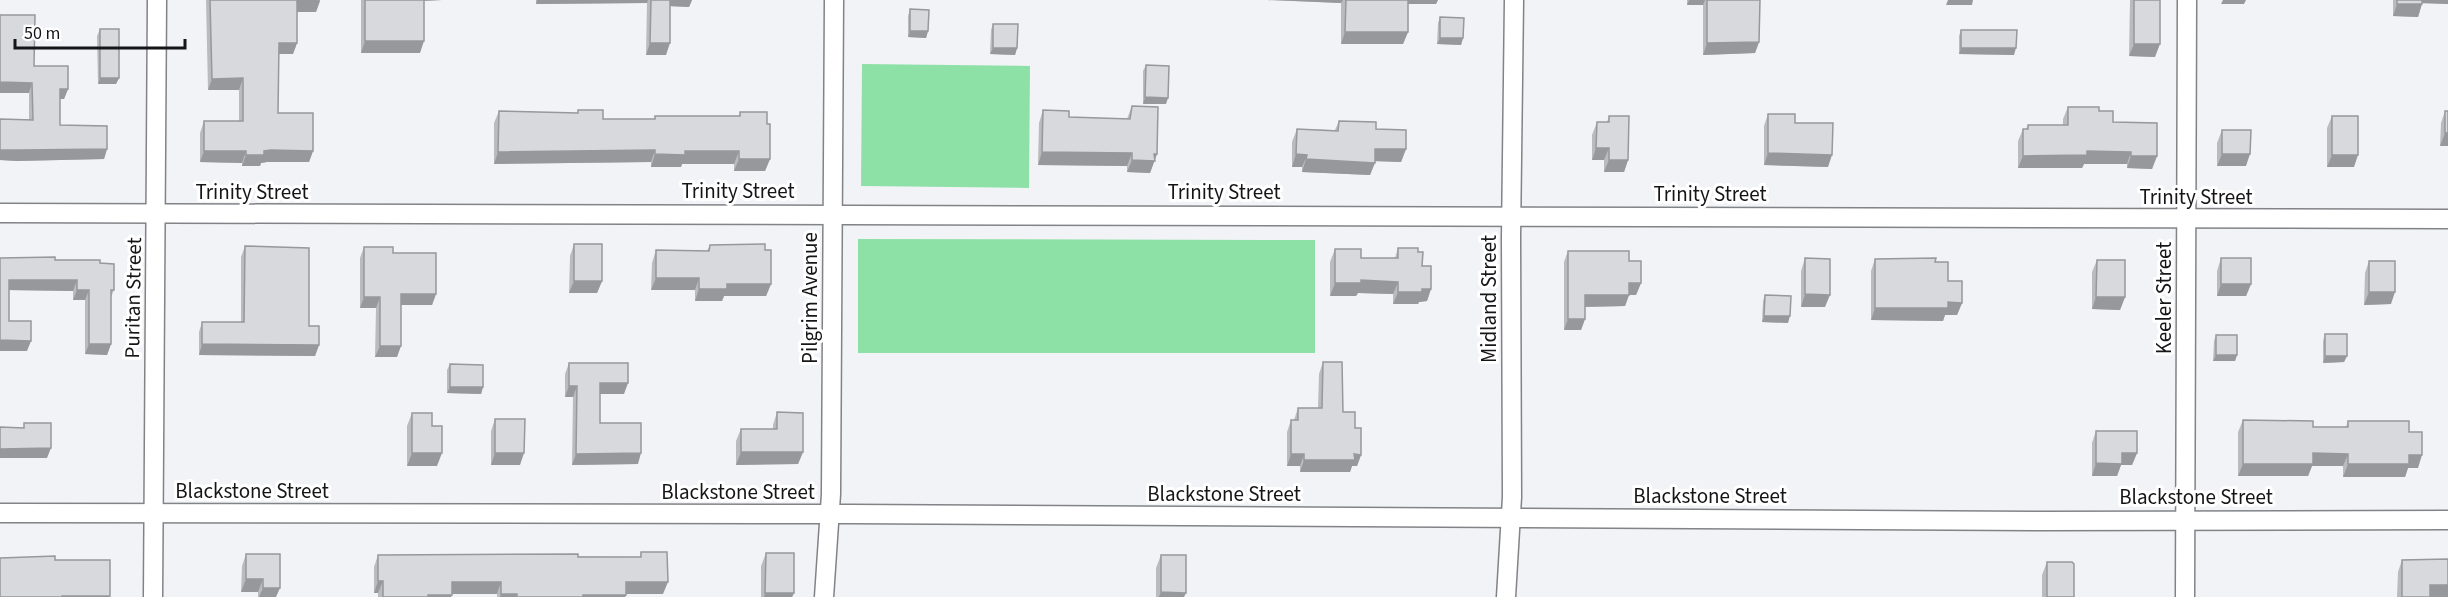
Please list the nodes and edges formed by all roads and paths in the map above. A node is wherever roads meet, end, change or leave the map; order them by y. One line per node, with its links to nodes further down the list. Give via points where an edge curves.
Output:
1 (157, 0): 6 (street, Puritan Street)
2 (834, 0): 7 (street, Pilgrim Avenue)
3 (1514, 0): 8 (street, Midland Street)
4 (2187, 0): 10 (street, Keeler Street)
5 (0, 213): 6 (street, Trinity Street)
6 (156, 214): 7 (street, Trinity Street); 12 (street, Puritan Street)
7 (833, 214): 8 (street, Trinity Street); 13 (street, Pilgrim Avenue)
8 (1511, 216): 10 (street, Trinity Street); 14 (street, Midland Street)
9 (2448, 219): 10 (street, Trinity Street)
10 (2187, 220): 15 (street, Keeler Street)
11 (0, 513): 12 (street, Blackstone Street)
12 (153, 514): 13 (street, Blackstone Street); 17 (street, Puritan Street)
13 (829, 514): 14 (street, Blackstone Street); 18 (street, Pilgrim Avenue)
14 (1511, 518): 15 (street, Blackstone Street); 19 (street, Midland Street)
15 (2186, 519): 16 (street, Blackstone Street); 20 (street, Keeler Street)
16 (2448, 520)
17 (153, 597)
18 (824, 597)
19 (1506, 597)
20 (2185, 597)

